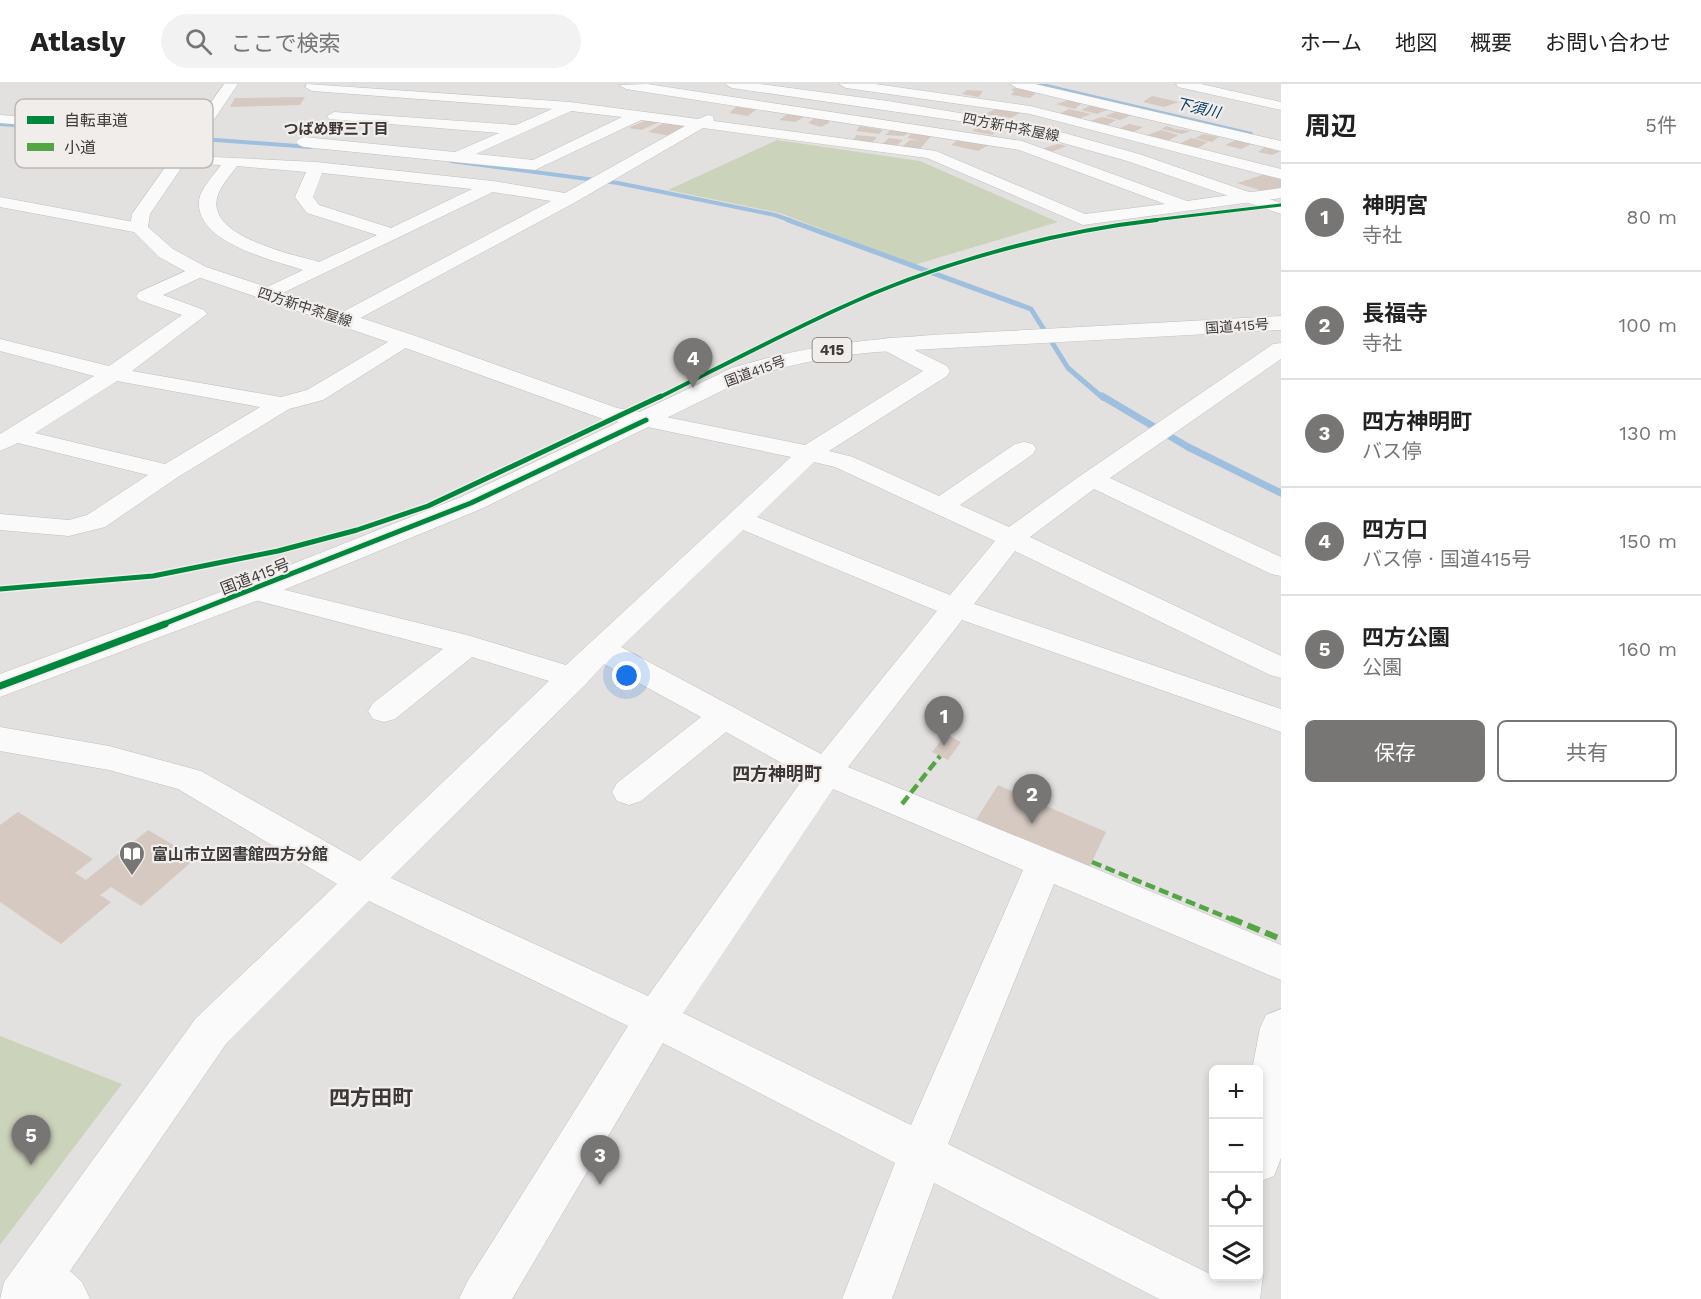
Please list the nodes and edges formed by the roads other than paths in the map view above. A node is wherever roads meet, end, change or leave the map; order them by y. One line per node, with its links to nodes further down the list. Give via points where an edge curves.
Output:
1 (231, 84): 15 (main road)
2 (317, 84): 10 (street, via 312,87)
3 (732, 84): 18 (main road, 四方新中茶屋線)
4 (846, 84): 5 (street)
5 (851, 84): 12 (street)
6 (1017, 84): 25 (street)
7 (1183, 84): 14 (street)
8 (619, 88): 11 (street); 13 (street)
9 (999, 90): 12 (street)
10 (364, 92): 13 (street); 17 (street)
11 (729, 101): 21 (street); 23 (street)
12 (987, 104): 18 (street); 33 (street, via 1030,110)
13 (570, 106): 16 (street); 22 (street)
14 (1281, 106)
15 (213, 109)
16 (639, 115): 21 (street); 27 (street, via 535,165)
17 (334, 116): 22 (street); 24 (street)
18 (971, 118): 23 (street); 36 (main road, 四方新中茶屋線, via 1080,142)
19 (0, 119): 20 (street)
20 (15, 120)
21 (705, 123): 26 (street); 37 (street)
22 (517, 130): 27 (street)
23 (955, 134): 26 (street); 39 (street, via 1022,146)
24 (304, 142): 27 (street); 30 (street)
25 (1281, 146)
26 (930, 154): 39 (street, via 1083,220)
27 (460, 156)
28 (213, 160): 29 (street)
29 (233, 161): 30 (street); 43 (street, via 209,197 211,220 234,240)
30 (273, 164): 31 (street)
31 (316, 167): 34 (street); 42 (street, via 304,197 313,209)
32 (172, 168): 41 (main road, via 141,214)
33 (1281, 174)
34 (493, 186): 37 (street); 42 (street)
35 (1281, 192): 36 (street)
36 (1247, 197): 39 (street); 40 (main road, 四方新中茶屋線)
37 (568, 199): 46 (street)
38 (0, 202): 41 (street)
39 (1184, 205)
40 (1281, 209)
41 (139, 228): 44 (main road, 四方新中茶屋線, via 163,253)
42 (393, 234): 43 (street)
43 (321, 269): 45 (street)
44 (199, 271): 45 (main road, 四方新中茶屋線); 52 (street, via 146,296 197,314)
45 (268, 294): 46 (main road, 四方新中茶屋線)
46 (344, 319): 48 (main road, 四方新中茶屋線)
47 (1281, 323): 49 (main road, 国道415号 / 415)
48 (405, 340): 53 (street, via 315,395); 54 (main road, 四方新中茶屋線, via 619,417)
49 (890, 344): 54 (main road, 国道415号 / 415, via 815,352 777,361 740,373); 57 (street, via 939,370)
50 (0, 345): 52 (street)
51 (1281, 349): 59 (street)
52 (113, 374): 53 (street); 55 (street)
53 (281, 404): 58 (street)
54 (646, 420): 57 (street); 65 (main road, 国道415号 / 415, via 471,503)
55 (7, 439): 58 (street)
56 (1024, 449): 60 (street)
57 (809, 453): 60 (street, via 844,462); 61 (street)
58 (169, 472): 62 (street, via 84,525 69,528)
59 (1092, 479): 63 (street); 64 (street)
60 (941, 506): 63 (street)
61 (739, 519): 66 (street); 68 (street)
62 (0, 522)
63 (1011, 538): 66 (street); 69 (street)
64 (1281, 568)
65 (253, 591): 67 (street); 71 (main road, 国道415号 / 415)
66 (955, 608): 74 (street); 76 (street)
67 (467, 645): 70 (street); 72 (street)
68 (601, 649): 70 (street); 73 (street)
69 (1281, 668)
70 (574, 678): 79 (street)
71 (0, 686)
72 (384, 711)
73 (724, 716): 76 (street); 77 (street)
74 (1281, 720)
75 (0, 739): 79 (street, via 109,758 189,780)
76 (826, 772): 78 (street); 81 (street)
77 (629, 792)
78 (1044, 864): 80 (street); 84 (street)
79 (363, 881): 81 (street); 86 (street, via 211,1031)
80 (1281, 963)
81 (655, 1019): 84 (street); 87 (street)
82 (1281, 1028): 83 (street)
83 (1263, 1132)
84 (922, 1153): 88 (street); 89 (street)
85 (1238, 1281): 90 (street)
86 (41, 1292)
87 (484, 1299)
88 (867, 1299)
89 (1210, 1299)
90 (1235, 1299)

